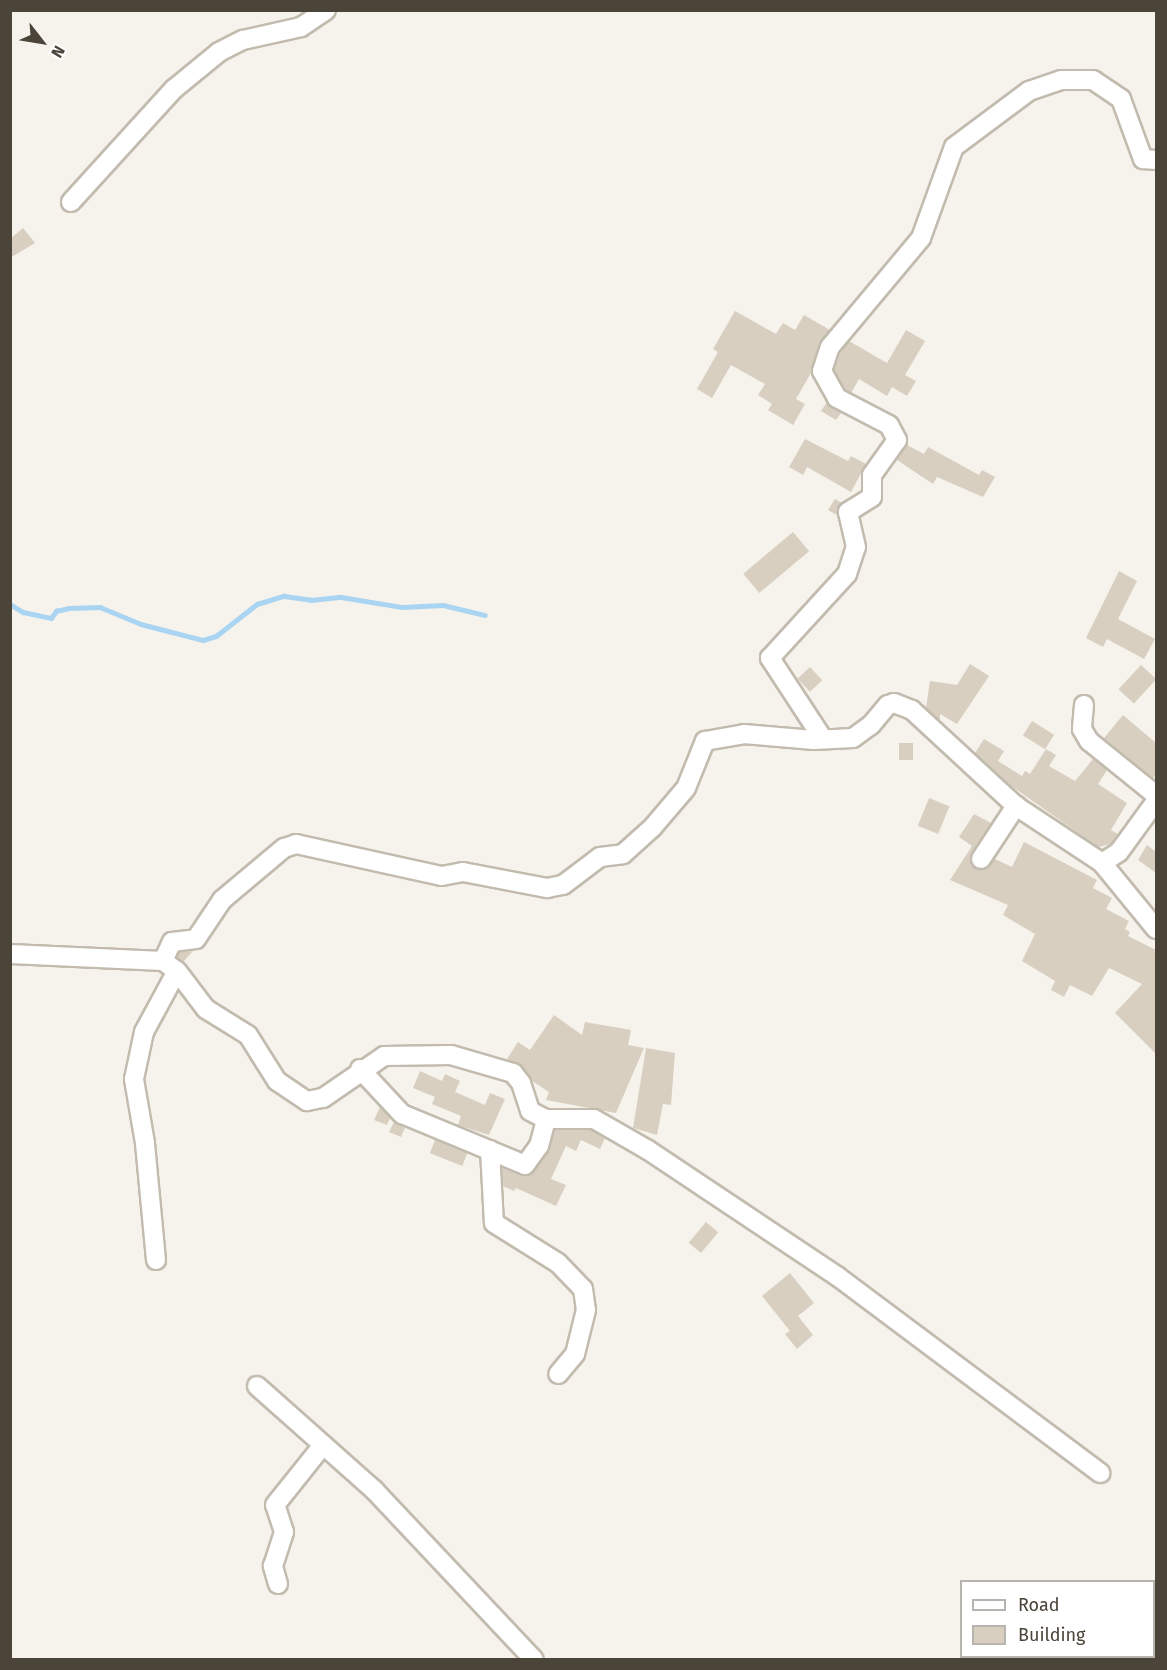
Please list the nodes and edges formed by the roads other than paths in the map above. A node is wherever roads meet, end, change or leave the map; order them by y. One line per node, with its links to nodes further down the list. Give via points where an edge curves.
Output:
1 (326, 10): 3 (street, via 301,27 243,40 219,52 174,89)
2 (1156, 160): 5 (street, via 1143,159 1126,108 1102,85 1079,77 1029,91 954,147 921,238 830,347 822,371 837,398 889,425 897,440 872,475 872,497 848,512 856,547 847,574 770,658)
3 (71, 202)
4 (1084, 705): 6 (street, via 1082,729 1089,741)
5 (819, 740): 8 (street, via 854,738 872,725 888,705 904,705); 13 (street, via 744,734 705,741 686,788 652,828 623,854 600,857 563,885 547,888 463,872 442,876 297,844 284,848 254,869 222,900 196,939 172,942)
6 (1156, 795)
7 (1156, 801): 10 (street, via 1119,852)
8 (1016, 806): 9 (street); 10 (street)
9 (981, 859)
10 (1102, 863): 11 (street)
11 (1156, 929)
12 (10, 954): 13 (street)
13 (170, 966): 14 (street, via 206,1009 248,1035 278,1081 298,1098 323,1098); 17 (street, via 144,1032 134,1079)
14 (360, 1069): 15 (street, via 384,1056 414,1053 451,1055 491,1065 513,1073 521,1083 530,1111); 16 (street, via 402,1114)
15 (546, 1119): 16 (street, via 528,1164); 21 (street, via 594,1119 648,1150 837,1276)
16 (490, 1150): 18 (street, via 494,1223 558,1263 583,1289 586,1310 575,1354)
17 (156, 1260)
18 (558, 1374)
19 (256, 1386): 20 (street)
20 (323, 1445): 22 (street, via 275,1505 284,1532 273,1566); 23 (street, via 428,1544)
21 (1100, 1473)
22 (279, 1584)
23 (534, 1659)

